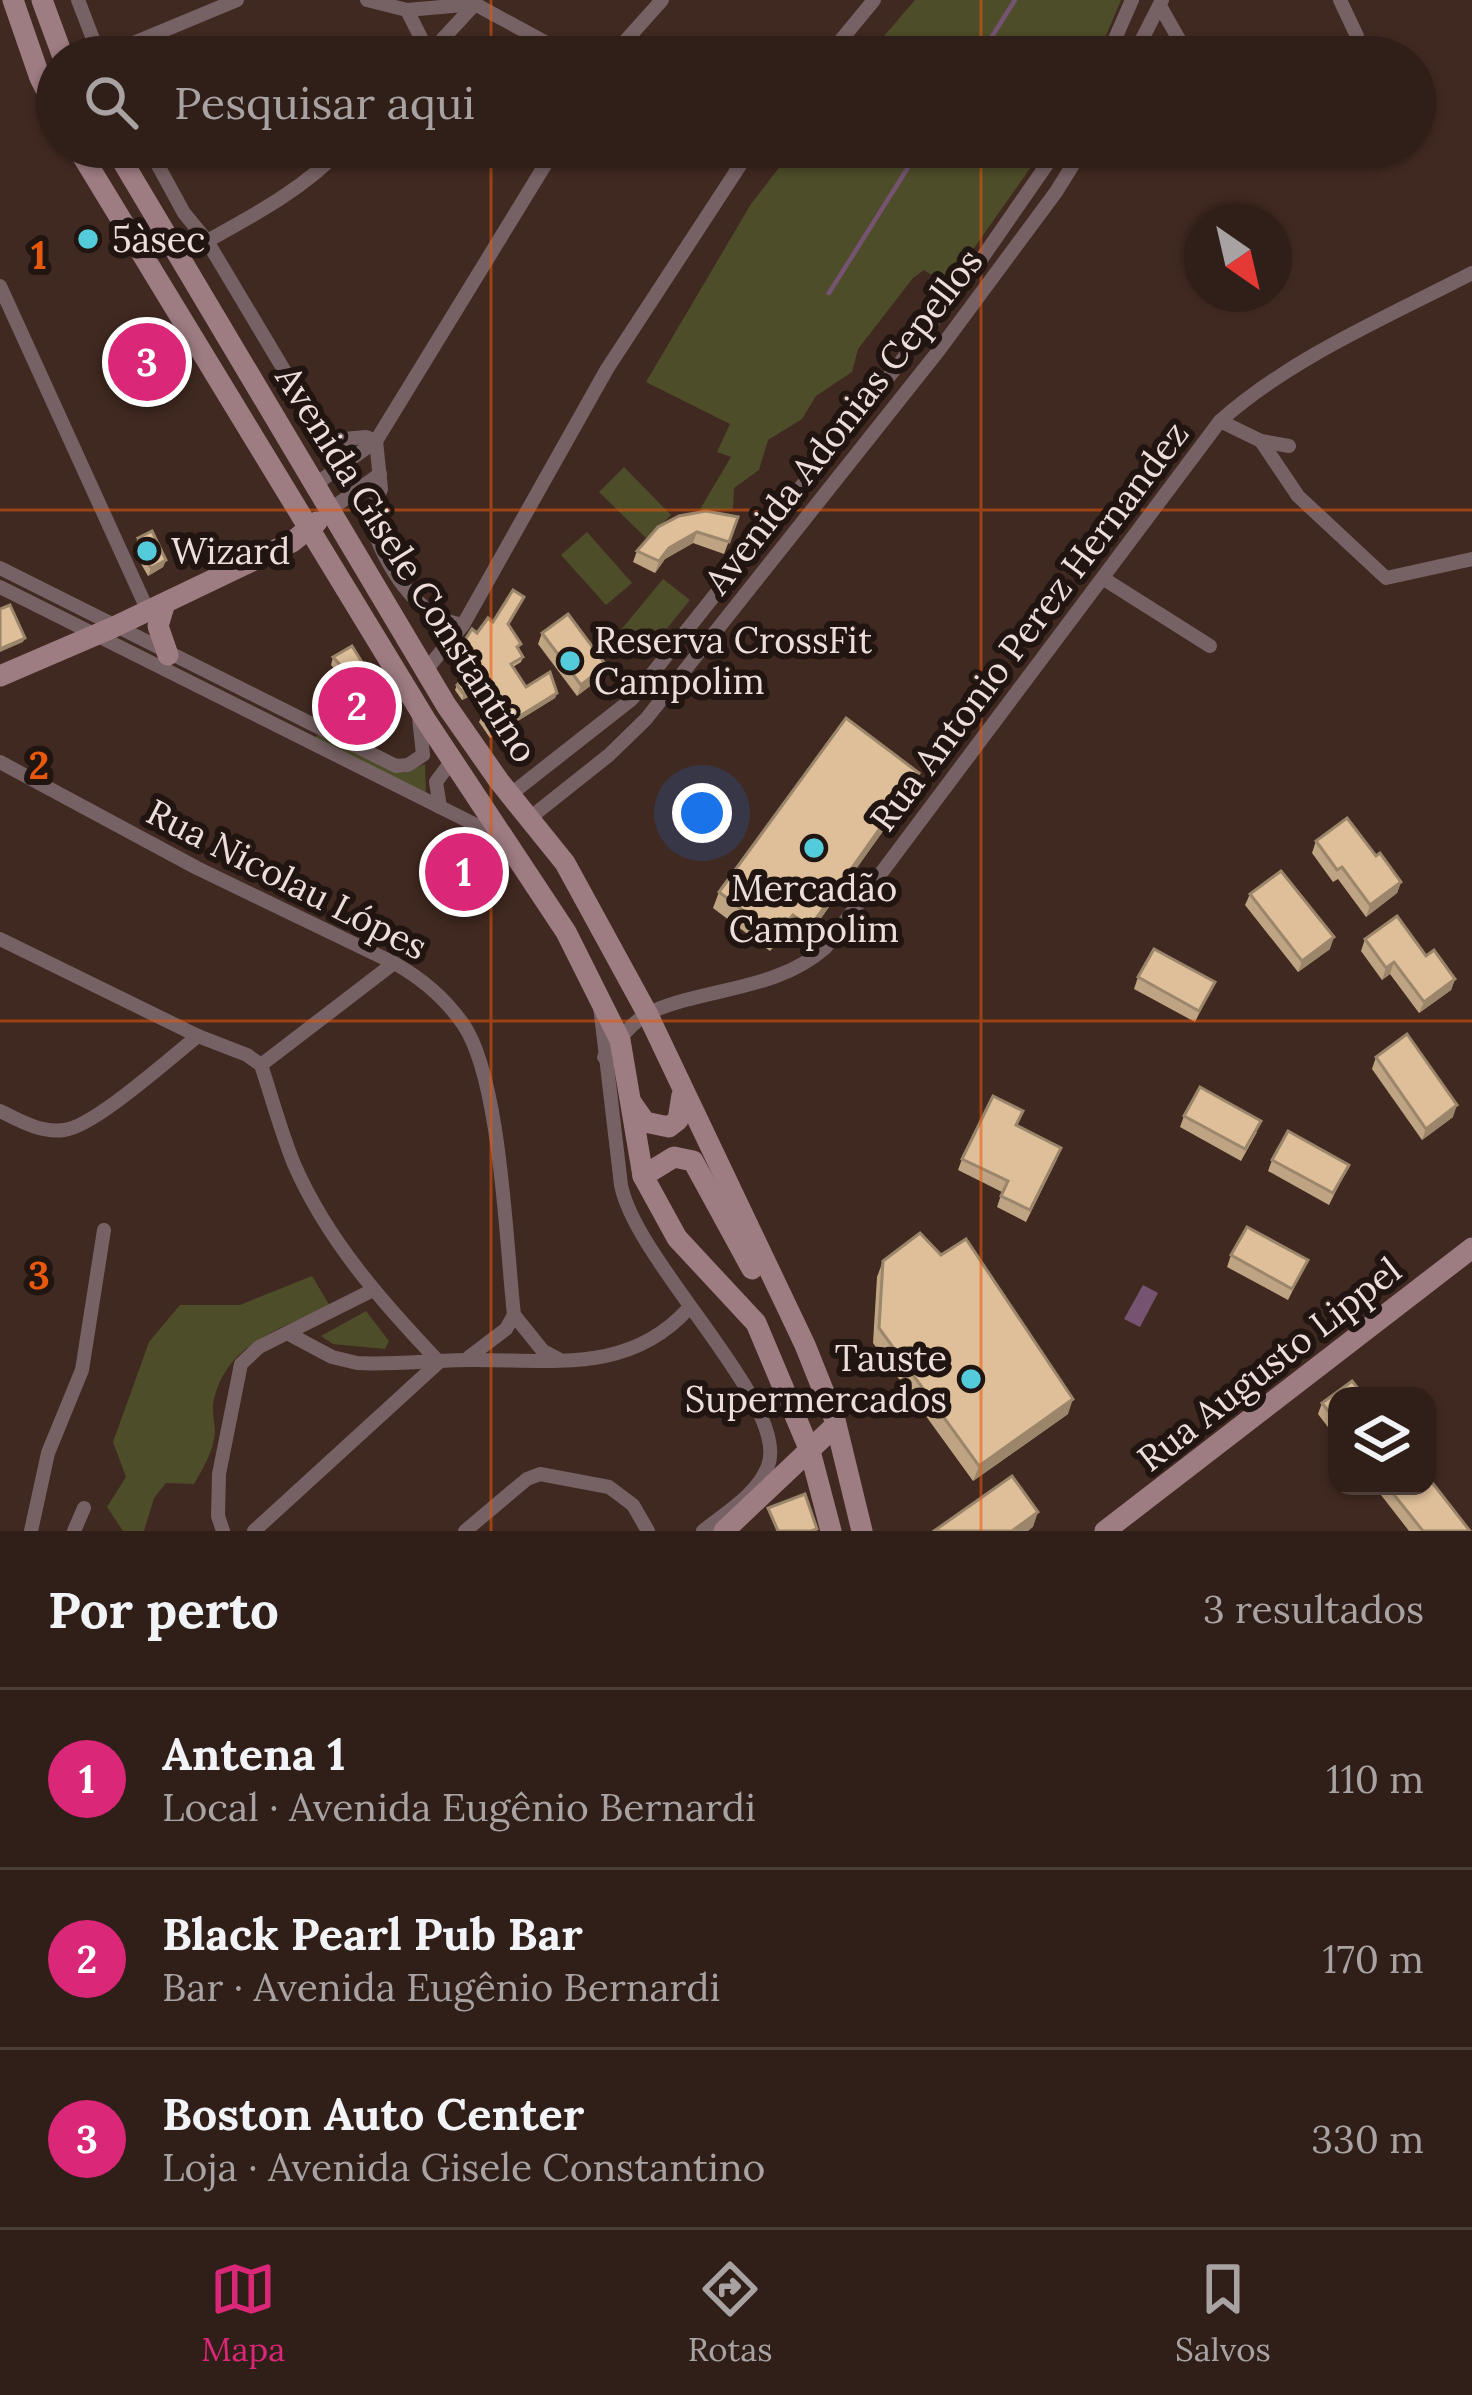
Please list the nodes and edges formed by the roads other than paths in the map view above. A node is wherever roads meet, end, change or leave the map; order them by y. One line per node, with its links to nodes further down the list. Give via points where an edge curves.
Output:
1 (13, 0): 25 (main road)
2 (42, 0): 13 (main road)
3 (78, 0): 14 (street)
4 (237, 0): 15 (street)
5 (368, 0): 12 (street)
6 (662, 0): 19 (street)
7 (874, 0): 20 (street)
8 (1132, 0): 21 (street)
9 (1340, 0): 24 (street)
10 (477, 2): 12 (street); 17 (street); 18 (street)
11 (1161, 3): 22 (street); 23 (street)
12 (406, 10): 16 (street)
13 (55, 36)
14 (92, 36)
15 (150, 36)
16 (419, 36)
17 (446, 36)
18 (531, 36)
19 (633, 36)
20 (844, 36)
21 (1116, 36)
22 (1144, 36)
23 (1178, 36)
24 (1357, 36)
25 (36, 66)
26 (90, 168): 44 (main road, Avenida Gisele Constantino)
27 (127, 168): 42 (main road, Avenida Gisele Constantino)
28 (159, 168): 34 (street)
29 (324, 168): 34 (street)
30 (543, 168): 38 (street)
31 (735, 168): 50 (street, via 607,369)
32 (1045, 168): 57 (street, Avenida Adonias Cepellos, via 974,271)
33 (1071, 168): 58 (street, Avenida Adonias Cepellos, via 922,372)
34 (207, 241): 38 (street, via 318,428 333,440)
35 (1472, 273): 37 (street, Rua Antonio Perez Hernandez, via 1281,375)
36 (0, 286): 49 (street)
37 (1220, 421): 39 (street); 47 (street, Rua Antonio Perez Hernandez)
38 (376, 441): 41 (street); 42 (street)
39 (1261, 441): 40 (street); 45 (street, via 1298,496 1386,578)
40 (1289, 446)
41 (380, 474): 43 (street); 50 (street, via 369,518 381,553 427,612)
42 (316, 484): 43 (main road, Avenida Gisele Constantino)
43 (331, 509): 44 (main road); 54 (main road, Avenida Gisele Constantino)
44 (307, 530): 49 (main road); 56 (main road, Avenida Gisele Constantino)
45 (1472, 559)
46 (0, 568): 51 (street)
47 (1104, 579): 52 (street); 70 (street, Rua Antonio Perez Hernandez, via 825,949 781,976)
48 (0, 587): 51 (street)
49 (157, 607): 51 (main road); 53 (main road)
50 (463, 625): 54 (street)
51 (106, 631): 53 (street); 55 (main road); 64 (street)
52 (1210, 646)
53 (168, 655): 56 (street, via 396,766 423,754)
54 (426, 670): 63 (main road, Avenida Gisele Constantino)
55 (0, 676)
56 (417, 706): 59 (main road, Avenida Gisele Constantino)
57 (608, 720): 58 (street); 61 (street, Avenida Adonias Cepellos)
58 (623, 741): 62 (street, Avenida Adonias Cepellos)
59 (453, 759): 63 (main road, via 462,757); 64 (street, via 436,782); 66 (main road, Avenida Gisele Constantino)
60 (0, 762): 68 (street, Rua Nicolau Lópes)
61 (544, 770): 62 (street); 63 (street, Avenida Adonias Cepellos)
62 (561, 792): 65 (street, Avenida Adonias Cepellos)
63 (511, 794): 65 (main road, Avenida Gisele Constantino)
64 (440, 807): 66 (street)
65 (531, 817): 70 (main road, Avenida Gisele Constantino, via 566,863)
66 (500, 837): 69 (main road, Avenida Gisele Constantino)
67 (0, 939): 71 (street)
68 (394, 963): 74 (street); 84 (street, Rua Nicolau Lópes, via 440,998 478,1052)
69 (600, 995): 72 (main road, Avenida Gisele Constantino); 73 (street, Avenida Gisele Constantino)
70 (646, 1013): 72 (street); 75 (main road, Avenida Gisele Constantino)
71 (198, 1036): 74 (street); 77 (street, via 68,1130 39,1129)
72 (620, 1040): 73 (street); 76 (main road, Avenida Gisele Constantino)
73 (604, 1057): 79 (street, Avenida Gisele Constantino)
74 (260, 1065): 82 (street, via 294,1164)
75 (682, 1095): 76 (main road, via 669,1126 645,1122); 86 (main road, Avenida Gisele Constantino)
76 (631, 1102): 78 (main road, Avenida Gisele Constantino)
77 (0, 1112)
78 (643, 1176): 79 (street); 86 (main road, via 674,1157 700,1168 773,1308); 91 (main road, Avenida Gisele Constantino, via 677,1238 756,1323)
79 (623, 1196): 83 (street, Avenida Gisele Constantino, via 639,1236)
80 (104, 1230): 95 (street, via 82,1370 48,1453)
81 (1472, 1248): 104 (main road, Rua Augusto Lippel)
82 (371, 1291): 85 (street); 89 (street)
83 (688, 1309): 88 (street, via 656,1340); 101 (street, Avenida Gisele Constantino, via 747,1387 771,1450 759,1483)
84 (514, 1315): 87 (street); 88 (street, via 542,1351)
85 (289, 1334): 89 (street, via 357,1363); 97 (street, via 242,1364 219,1474)
86 (806, 1348): 90 (main road, Avenida Gisele Constantino)
87 (465, 1360): 88 (street); 89 (street)
88 (561, 1361)
89 (439, 1362): 98 (street)
90 (836, 1425): 91 (main road); 103 (main road, Avenida Gisele Constantino)
91 (810, 1450): 92 (main road); 94 (main road, Avenida Gisele Constantino)
92 (776, 1481): 94 (main road, via 806,1486); 102 (main road)
93 (84, 1508): 96 (street)
94 (829, 1526)
95 (31, 1531)
96 (74, 1531)
97 (223, 1531)
98 (254, 1531)
99 (466, 1531): 100 (street, via 540,1474 609,1487 633,1505)
100 (647, 1531)
101 (704, 1531)
102 (724, 1531)
103 (862, 1531)
104 (1105, 1531)

